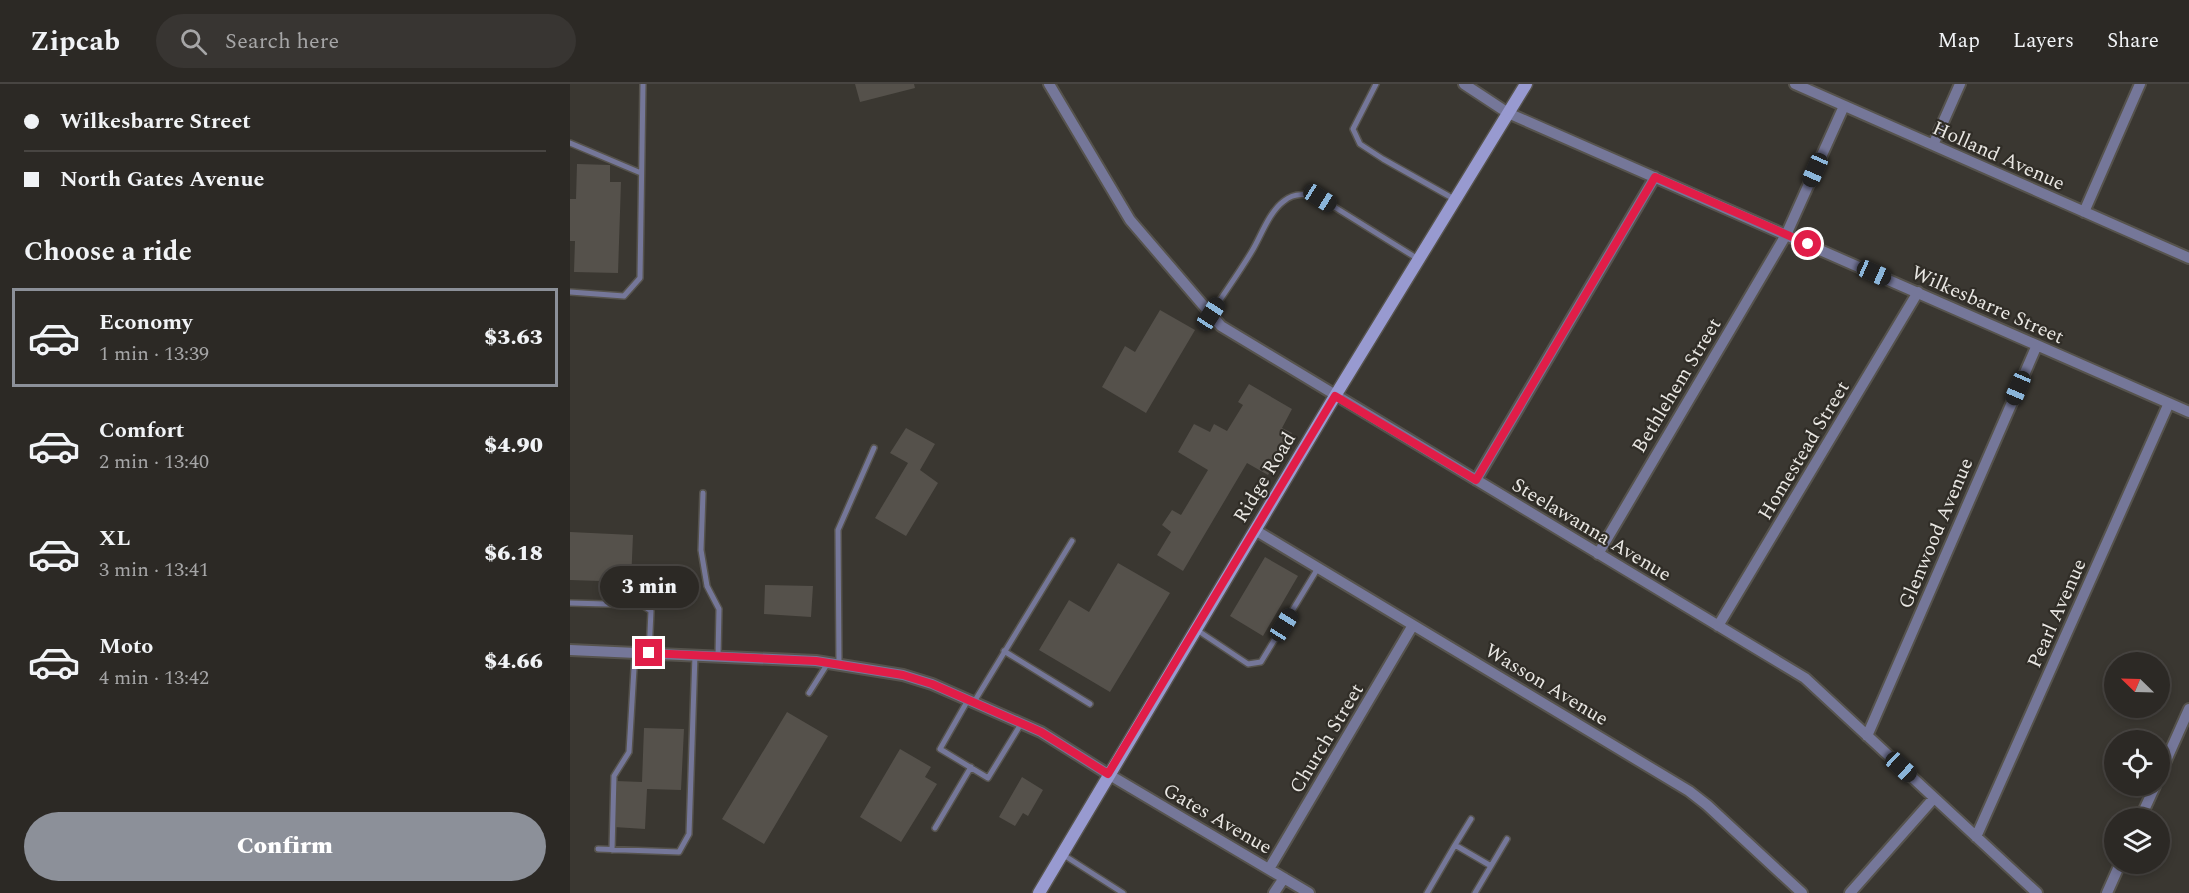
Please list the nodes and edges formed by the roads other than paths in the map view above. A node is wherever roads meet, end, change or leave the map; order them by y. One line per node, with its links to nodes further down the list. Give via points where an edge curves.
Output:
1 (643, 84): 13 (lane)
2 (1049, 84): 22 (street, Steelawanna Avenue, via 1130,220)
3 (1376, 84): 15 (lane, via 1353,129 1360,144)
4 (1464, 84): 10 (street, Wilkesbarre Street)
5 (1526, 84): 10 (main road, Ridge Road)
6 (1795, 84): 9 (street, Holland Avenue)
7 (1960, 84): 12 (street)
8 (2140, 84): 16 (street)
9 (1844, 106): 12 (street, Holland Avenue); 17 (street, Bethlehem Street)
10 (1508, 113): 14 (street, Wilkesbarre Street); 15 (main road, Ridge Road)
11 (570, 143): 13 (lane)
12 (1932, 145): 16 (street, Holland Avenue)
13 (641, 173): 20 (lane, via 640,278 624,296)
14 (1655, 177): 17 (street, Wilkesbarre Street); 28 (street)
15 (1456, 200): 19 (main road, Ridge Road)
16 (2084, 212): 18 (street, Holland Avenue)
17 (1786, 235): 21 (street, Wilkesbarre Street); 32 (street, Bethlehem Street)
18 (2189, 258)
19 (1419, 260): 22 (lane, via 1320,198 1294,195 1276,209); 24 (main road, Ridge Road)
20 (570, 292)
21 (1918, 292): 23 (street, Wilkesbarre Street); 36 (street, Homestead Street)
22 (1211, 314): 24 (street, Steelawanna Avenue, via 1221,326)
23 (2037, 345): 25 (street, Wilkesbarre Street); 50 (street, Glenwood Avenue)
24 (1335, 396): 28 (street, Steelawanna Avenue); 30 (main road, Ridge Road)
25 (2169, 403): 26 (street, Wilkesbarre Street); 57 (street, Pearl Avenue)
26 (2189, 412)
27 (874, 448): 44 (lane, via 838,530)
28 (1476, 480): 32 (street, Steelawanna Avenue)
29 (703, 493): 43 (lane, via 701,550 707,585 719,609)
30 (1255, 530): 33 (street, Wasson Avenue); 37 (main road, Ridge Road)
31 (1072, 541): 39 (lane)
32 (1598, 554): 36 (street, Steelawanna Avenue)
33 (1318, 568): 35 (street, Wasson Avenue); 37 (lane, via 1261,662 1248,664)
34 (570, 603): 41 (lane, via 642,605 651,611)
35 (1413, 625): 64 (street, Church Street); 73 (street, Wasson Avenue, via 1689,791)
36 (1718, 626): 50 (street, Steelawanna Avenue, via 1805,678)
37 (1196, 629): 53 (main road, Ridge Road)
38 (570, 650): 40 (street, Gates Avenue)
39 (1004, 651): 46 (lane); 47 (lane)
40 (635, 652): 41 (street, Gates Avenue); 61 (lane, via 628,752 614,776)
41 (649, 653): 42 (street, Gates Avenue)
42 (694, 655): 43 (street, Gates Avenue); 61 (lane, via 689,834 679,852)
43 (718, 656): 44 (street, Gates Avenue)
44 (833, 664): 45 (lane); 46 (street, Gates Avenue, via 903,675)
45 (809, 693)
46 (971, 701): 49 (street, Gates Avenue); 52 (lane, via 940,749)
47 (1090, 704)
48 (2189, 709): 51 (street)
49 (1021, 722): 52 (lane, via 988,778); 53 (street, Gates Avenue)
50 (1867, 736): 54 (street, Steelawanna Avenue)
51 (2170, 752)
52 (970, 767): 56 (lane)
53 (1108, 774): 62 (main road, Ridge Road); 64 (street, Gates Avenue)
54 (1935, 798): 57 (street, Steelawanna Avenue); 74 (street)
55 (1471, 819): 59 (lane)
56 (935, 828)
57 (1976, 837): 75 (street, Steelawanna Avenue)
58 (1507, 839): 63 (lane)
59 (1455, 845): 63 (lane); 71 (lane)
60 (598, 849): 61 (lane)
61 (612, 850)
62 (1062, 854): 67 (main road, Ridge Road); 68 (lane)
63 (1491, 866): 72 (lane)
64 (1269, 869): 66 (street, Gates Avenue)
65 (2116, 874): 76 (street)
66 (1284, 878): 69 (street); 70 (street, Gates Avenue)
67 (1039, 893)
68 (1123, 893)
69 (1274, 893)
70 (1309, 893)
71 (1427, 893)
72 (1475, 893)
73 (1802, 893)
74 (1850, 893)
75 (2037, 893)
76 (2107, 893)

